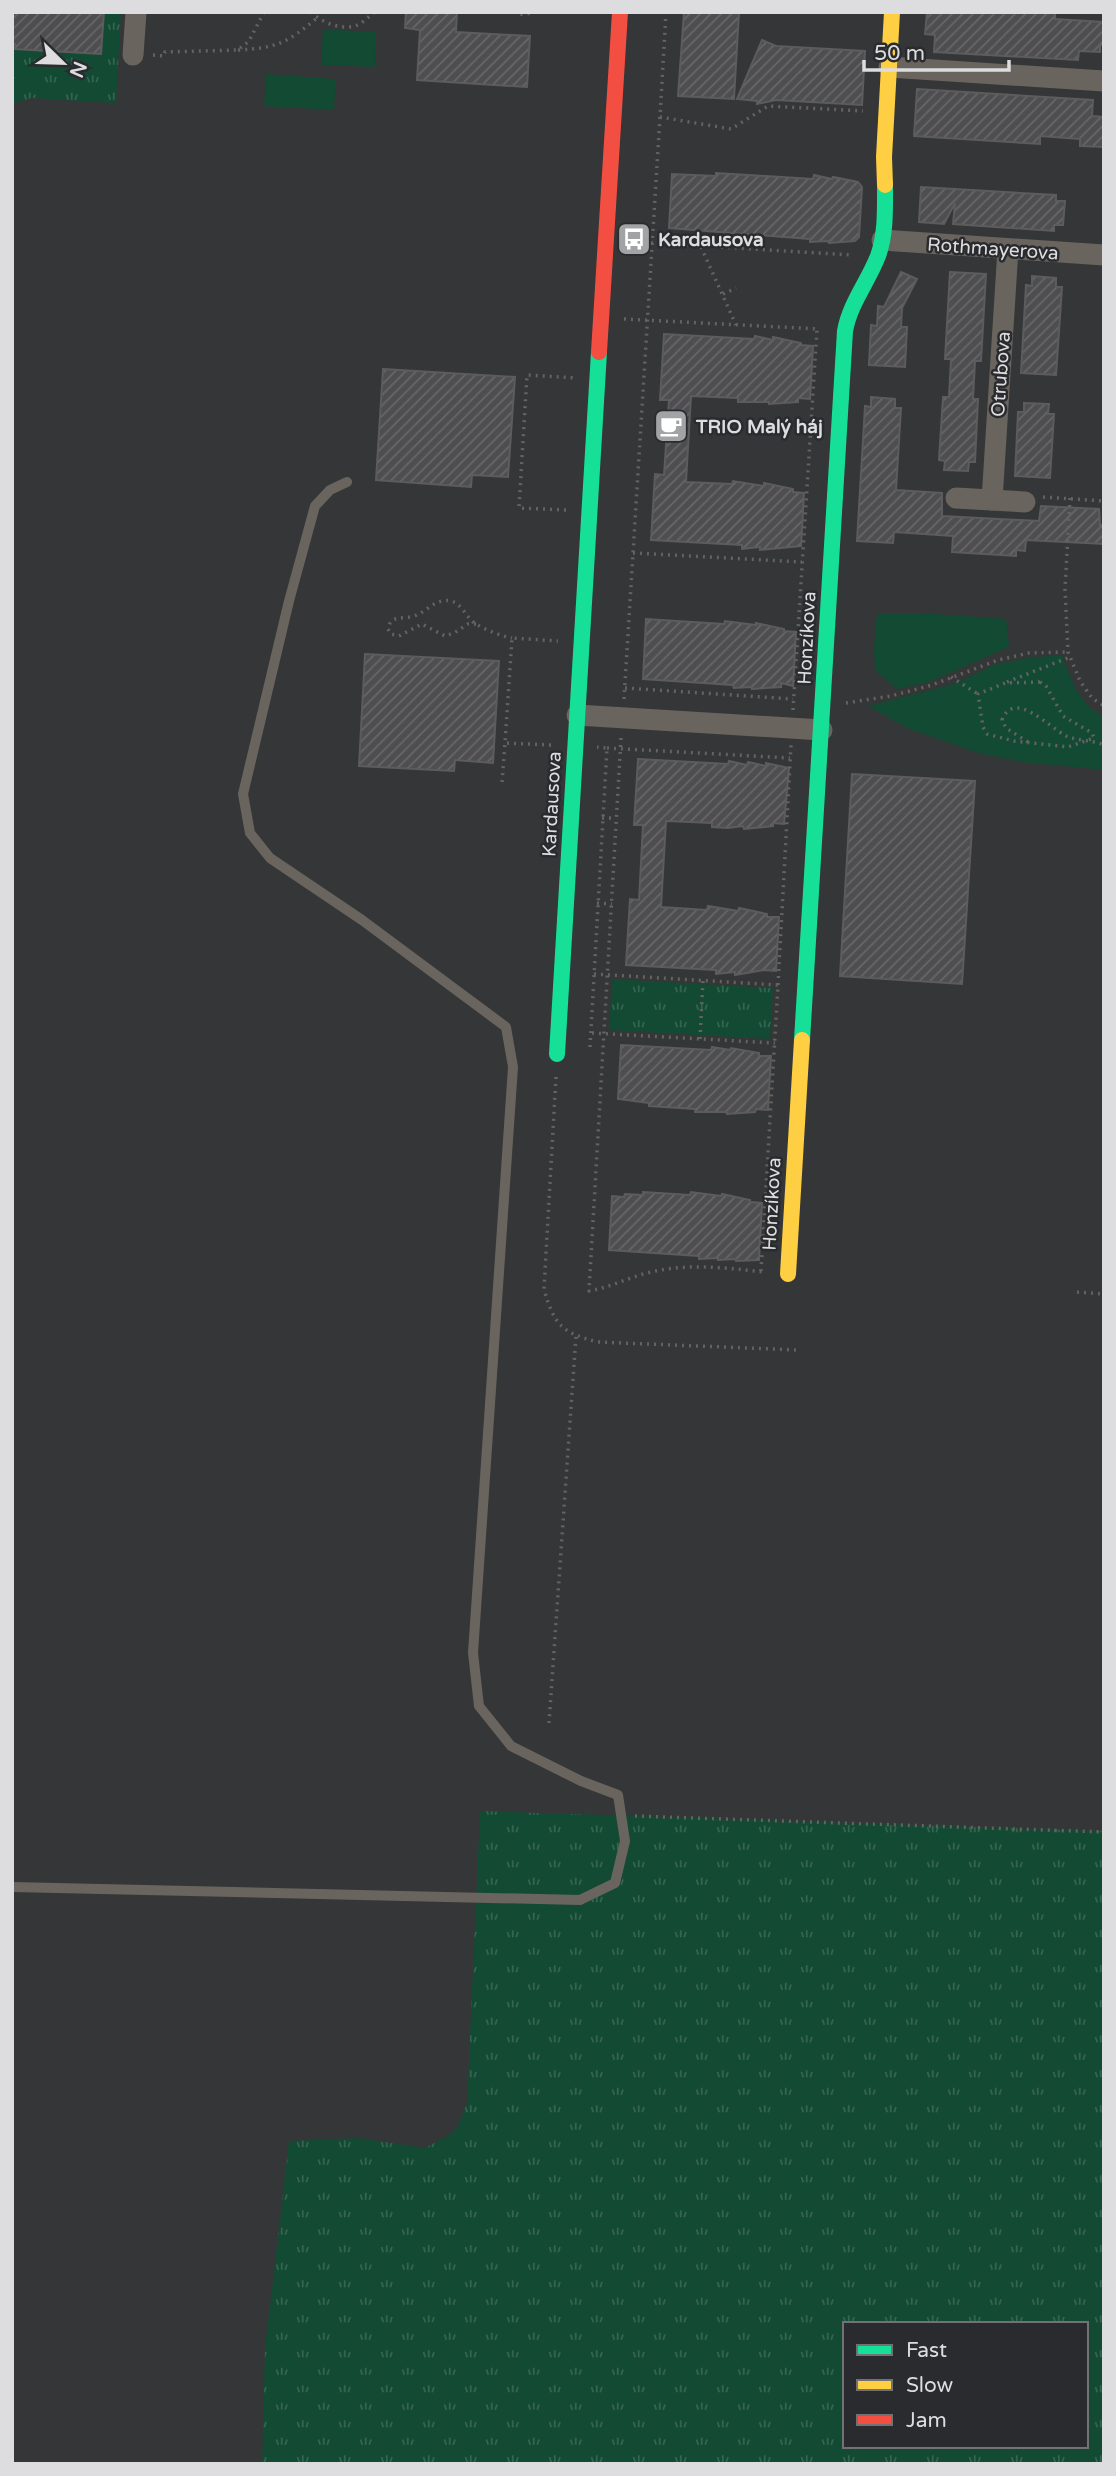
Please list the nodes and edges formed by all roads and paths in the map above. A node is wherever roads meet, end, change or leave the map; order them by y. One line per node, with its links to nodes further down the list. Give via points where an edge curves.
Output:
1 (136, 12): 12 (street)
2 (264, 12): 11 (path, via 249,41)
3 (311, 12): 10 (path)
4 (375, 12): 10 (path, via 355,26 336,26)
5 (514, 12): 6 (path)
6 (533, 12)
7 (621, 12): 53 (street, Kardausova)
8 (666, 12): 16 (path)
9 (892, 12): 13 (street, Honzíkova)
10 (317, 18): 11 (path, via 288,41)
11 (238, 50): 12 (path)
12 (133, 55)
13 (889, 67): 14 (street); 15 (street, Honzíkova)
14 (1104, 81)
15 (886, 112): 16 (path, via 768,106 731,129); 19 (street, Honzíkova)
16 (660, 117): 17 (path)
17 (651, 243): 18 (path); 25 (path)
18 (701, 246): 19 (path); 23 (path)
19 (880, 249): 20 (street, Rothmayerova); 28 (street, Honzíkova, via 846,319)
20 (1008, 249): 21 (street, Rothmayerova); 33 (street, Otrubova)
21 (1104, 255)
22 (736, 288): 23 (path)
23 (723, 294): 26 (path)
24 (614, 318): 25 (path)
25 (647, 320): 26 (path); 37 (path)
26 (737, 325): 27 (path)
27 (817, 329): 28 (path); 38 (path)
28 (845, 331): 39 (street, Honzíkova)
29 (582, 378): 36 (path, via 527,375 519,508)
30 (347, 482): 89 (lane, via 330,490 315,506 243,794 250,833 270,858 506,1027 513,1067 473,1653 479,1706 511,1746 618,1795)
31 (956, 498): 33 (street)
32 (1070, 498): 34 (path); 35 (path, via 1039,497); 45 (path, via 1065,589)
33 (992, 500): 35 (street)
34 (1104, 501)
35 (1025, 502)
36 (574, 511)
37 (633, 553): 38 (path); 48 (path)
38 (803, 562): 39 (path); 50 (path)
39 (831, 564): 51 (street, Honzíkova)
40 (464, 610): 41 (path); 42 (path); 42 (path, via 443,601 415,616 395,618 388,629 399,636 422,624 445,636)
41 (476, 624): 42 (path); 43 (path)
42 (461, 628)
43 (512, 638): 44 (path); 58 (path)
44 (566, 641)
45 (1069, 654): 46 (path, via 1008,657); 47 (path); 52 (path, via 1080,681)
46 (951, 677): 49 (path); 51 (path, via 861,703)
47 (1005, 682): 49 (path); 57 (path, via 1046,686 1063,716 1092,733 1094,738)
48 (625, 688): 50 (path); 54 (path)
49 (978, 694): 59 (path, via 986,734)
50 (794, 699): 51 (path); 55 (path)
51 (823, 702): 56 (street, Honzíkova)
52 (1104, 706)
53 (578, 715): 54 (street); 81 (street, Kardausova)
54 (622, 718): 55 (street); 64 (path)
55 (792, 728): 56 (street); 65 (path)
56 (822, 730): 66 (street, Honzíkova)
57 (1083, 740): 59 (path, via 1068,747); 59 (path, via 1068,736 1024,708 1004,714 1006,728); 60 (path)
58 (505, 743): 61 (path); 67 (path)
59 (1030, 743)
60 (1104, 745)
61 (560, 746)
62 (589, 747): 63 (path)
63 (607, 748): 64 (path); 68 (path)
64 (620, 748): 65 (path); 69 (path)
65 (790, 758): 66 (path); 75 (path)
66 (820, 760): 83 (street, Honzíkova)
67 (502, 782)
68 (602, 818): 69 (path); 70 (path)
69 (617, 818): 71 (path)
70 (597, 903): 71 (path); 72 (path)
71 (612, 904): 73 (path)
72 (594, 974): 73 (path); 76 (path)
73 (608, 974): 74 (path); 77 (path)
74 (703, 980): 75 (path); 78 (path)
75 (778, 985): 79 (path)
76 (591, 1033): 77 (path); 80 (path)
77 (604, 1033): 78 (path); 82 (path, via 589,1292 649,1272 691,1265)
78 (700, 1039): 79 (path)
79 (775, 1043): 82 (path)
80 (590, 1047)
81 (557, 1054): 86 (path, via 544,1289 559,1326)
82 (761, 1271): 83 (path)
83 (788, 1274)
84 (1077, 1292): 85 (path)
85 (1104, 1294)
86 (576, 1336): 87 (path, via 598,1342); 88 (path)
87 (797, 1350)
88 (549, 1723)
89 (622, 1815): 90 (path); 91 (lane, via 625,1841 615,1883 580,1900)
90 (1104, 1832)
91 (12, 1887)

